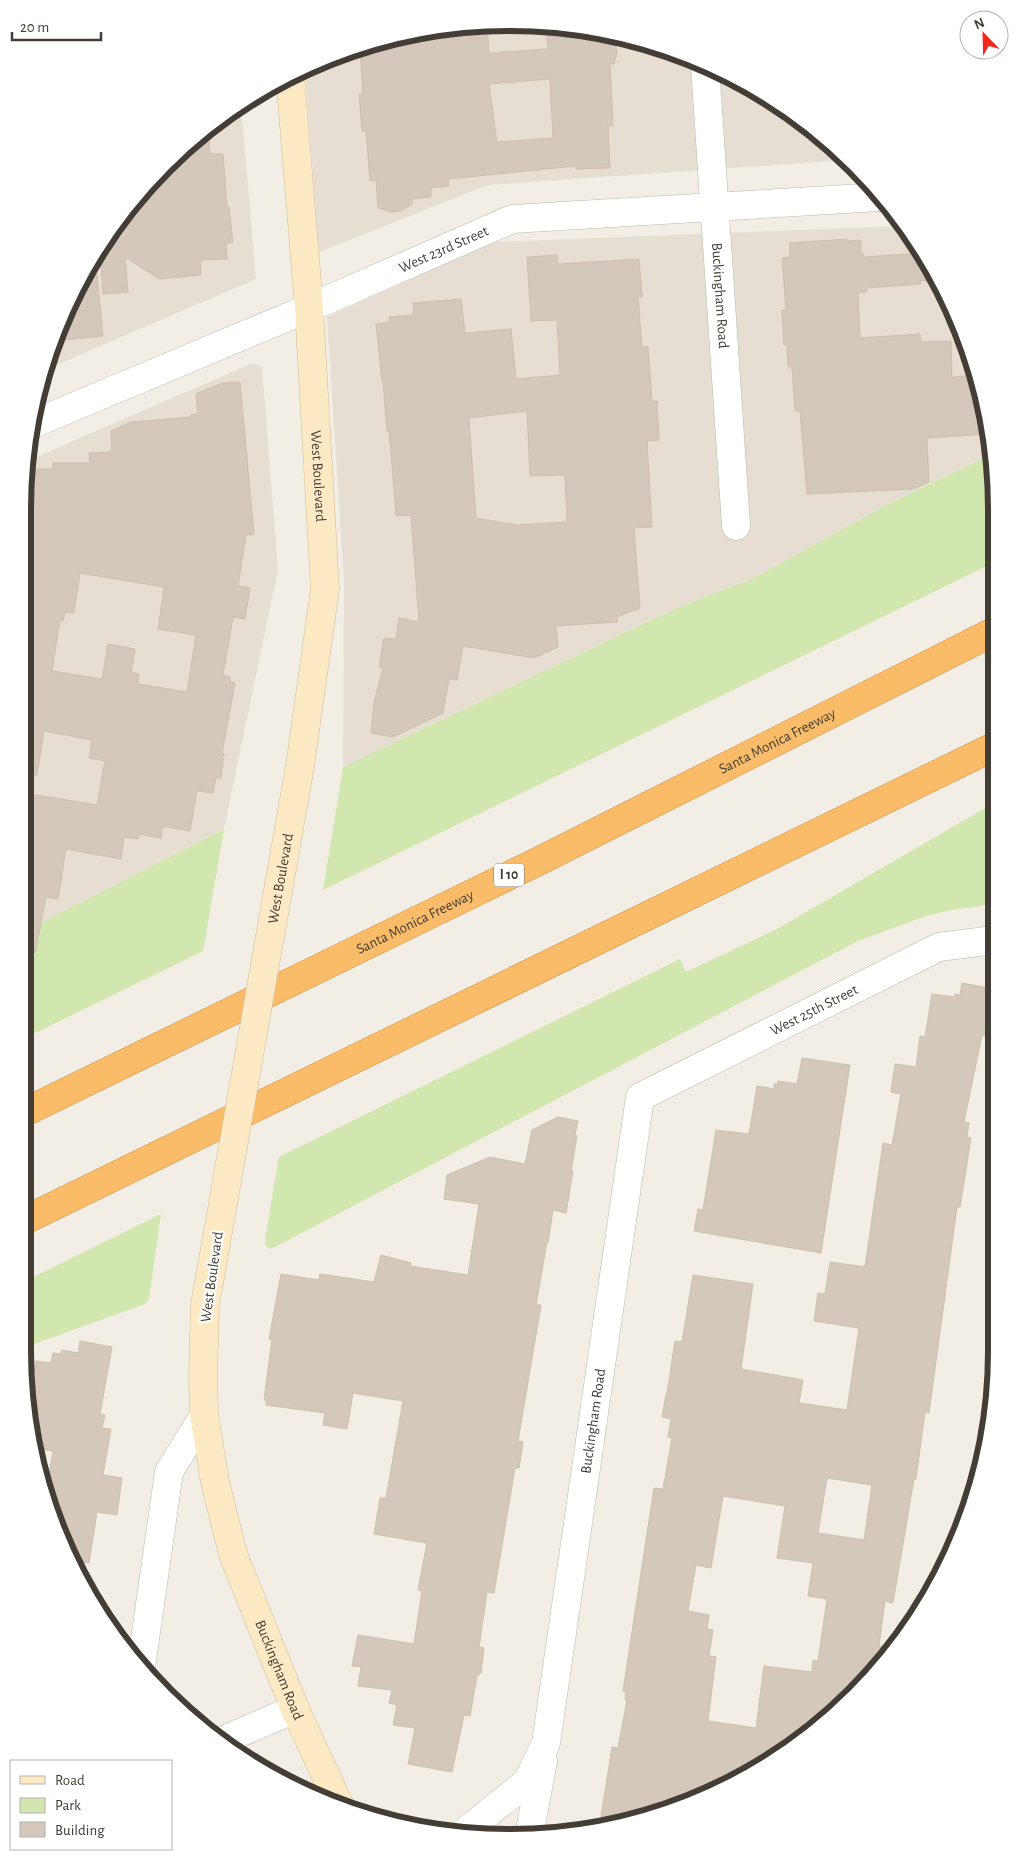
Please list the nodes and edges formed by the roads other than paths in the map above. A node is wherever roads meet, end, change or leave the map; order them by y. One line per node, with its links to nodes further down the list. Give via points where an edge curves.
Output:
1 (705, 73): 4 (street, Buckingham Road)
2 (291, 85): 5 (street, West Boulevard)
3 (872, 197): 4 (street, West 23rd Street)
4 (715, 207): 5 (street, West 23rd Street, via 512,218); 7 (street, Buckingham Road)
5 (309, 308): 6 (street, West 23rd Street); 14 (street, West Boulevard, bridge, via 325,589 300,766 205,1305)
6 (39, 420)
7 (736, 526)
8 (988, 635): 12 (highway, Santa Monica Freeway / I 10, via 537,862)
9 (988, 749): 13 (highway)
10 (988, 941): 11 (street, West 25th Street, via 939,947)
11 (640, 1097): 18 (street, Buckingham Road)
12 (31, 1109)
13 (31, 1217)
14 (204, 1415): 15 (street, via 169,1472); 16 (street, Buckingham Road, via 215,1482 233,1554)
15 (142, 1657)
16 (295, 1709): 17 (street); 19 (street, Buckingham Road)
17 (228, 1737)
18 (546, 1743): 20 (street, Buckingham Road, via 527,1782); 21 (street, Buckingham Road)
19 (335, 1795)
20 (470, 1827)
21 (530, 1828)

